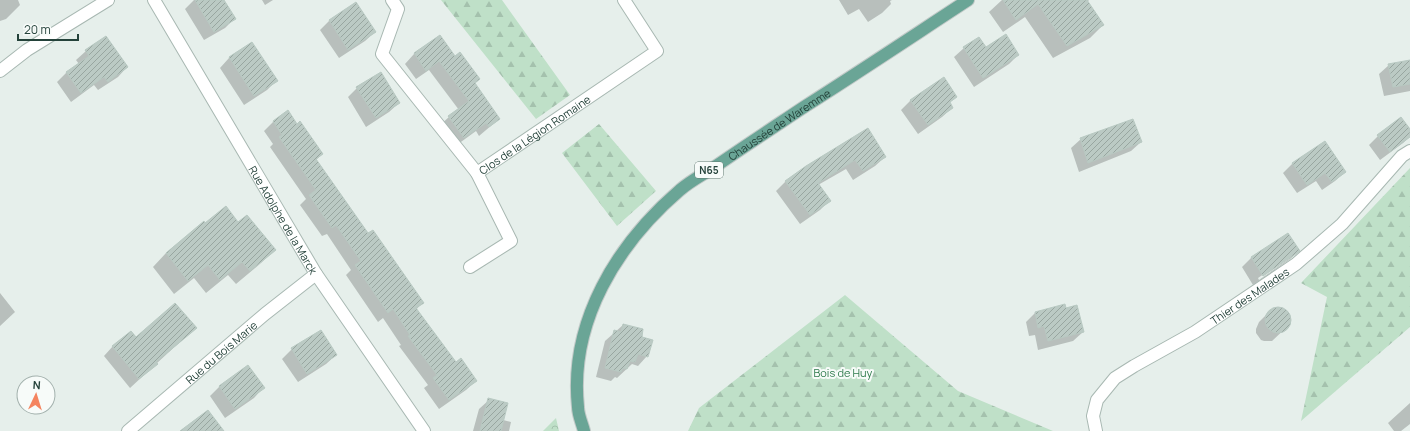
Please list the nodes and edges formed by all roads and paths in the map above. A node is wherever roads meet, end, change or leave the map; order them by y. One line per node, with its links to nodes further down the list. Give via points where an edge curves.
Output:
1 (108, 0): 6 (street, via 27,50)
2 (154, 0): 10 (street, Rue Adolphe de la Marck)
3 (392, 0): 8 (street, Clos de la Légion Romaine, via 398,9 382,54)
4 (624, 0): 8 (street, Clos de la Légion Romaine, via 657,51)
5 (968, 0): 13 (main road, Chaussée de Waremme / N65, via 687,185 646,222 606,279 586,325 577,380 578,408)
6 (0, 72)
7 (1410, 151): 14 (street, Thier des Malades, via 1402,156 1342,224 1296,264 1195,332 1115,378 1097,400 1093,416)
8 (477, 173): 9 (street, via 511,241)
9 (470, 267)
10 (316, 274): 11 (street, Rue du Bois Marie); 12 (street, Rue Adolphe de la Marck)
11 (128, 431)
12 (424, 431)
13 (584, 431)
14 (1096, 431)

